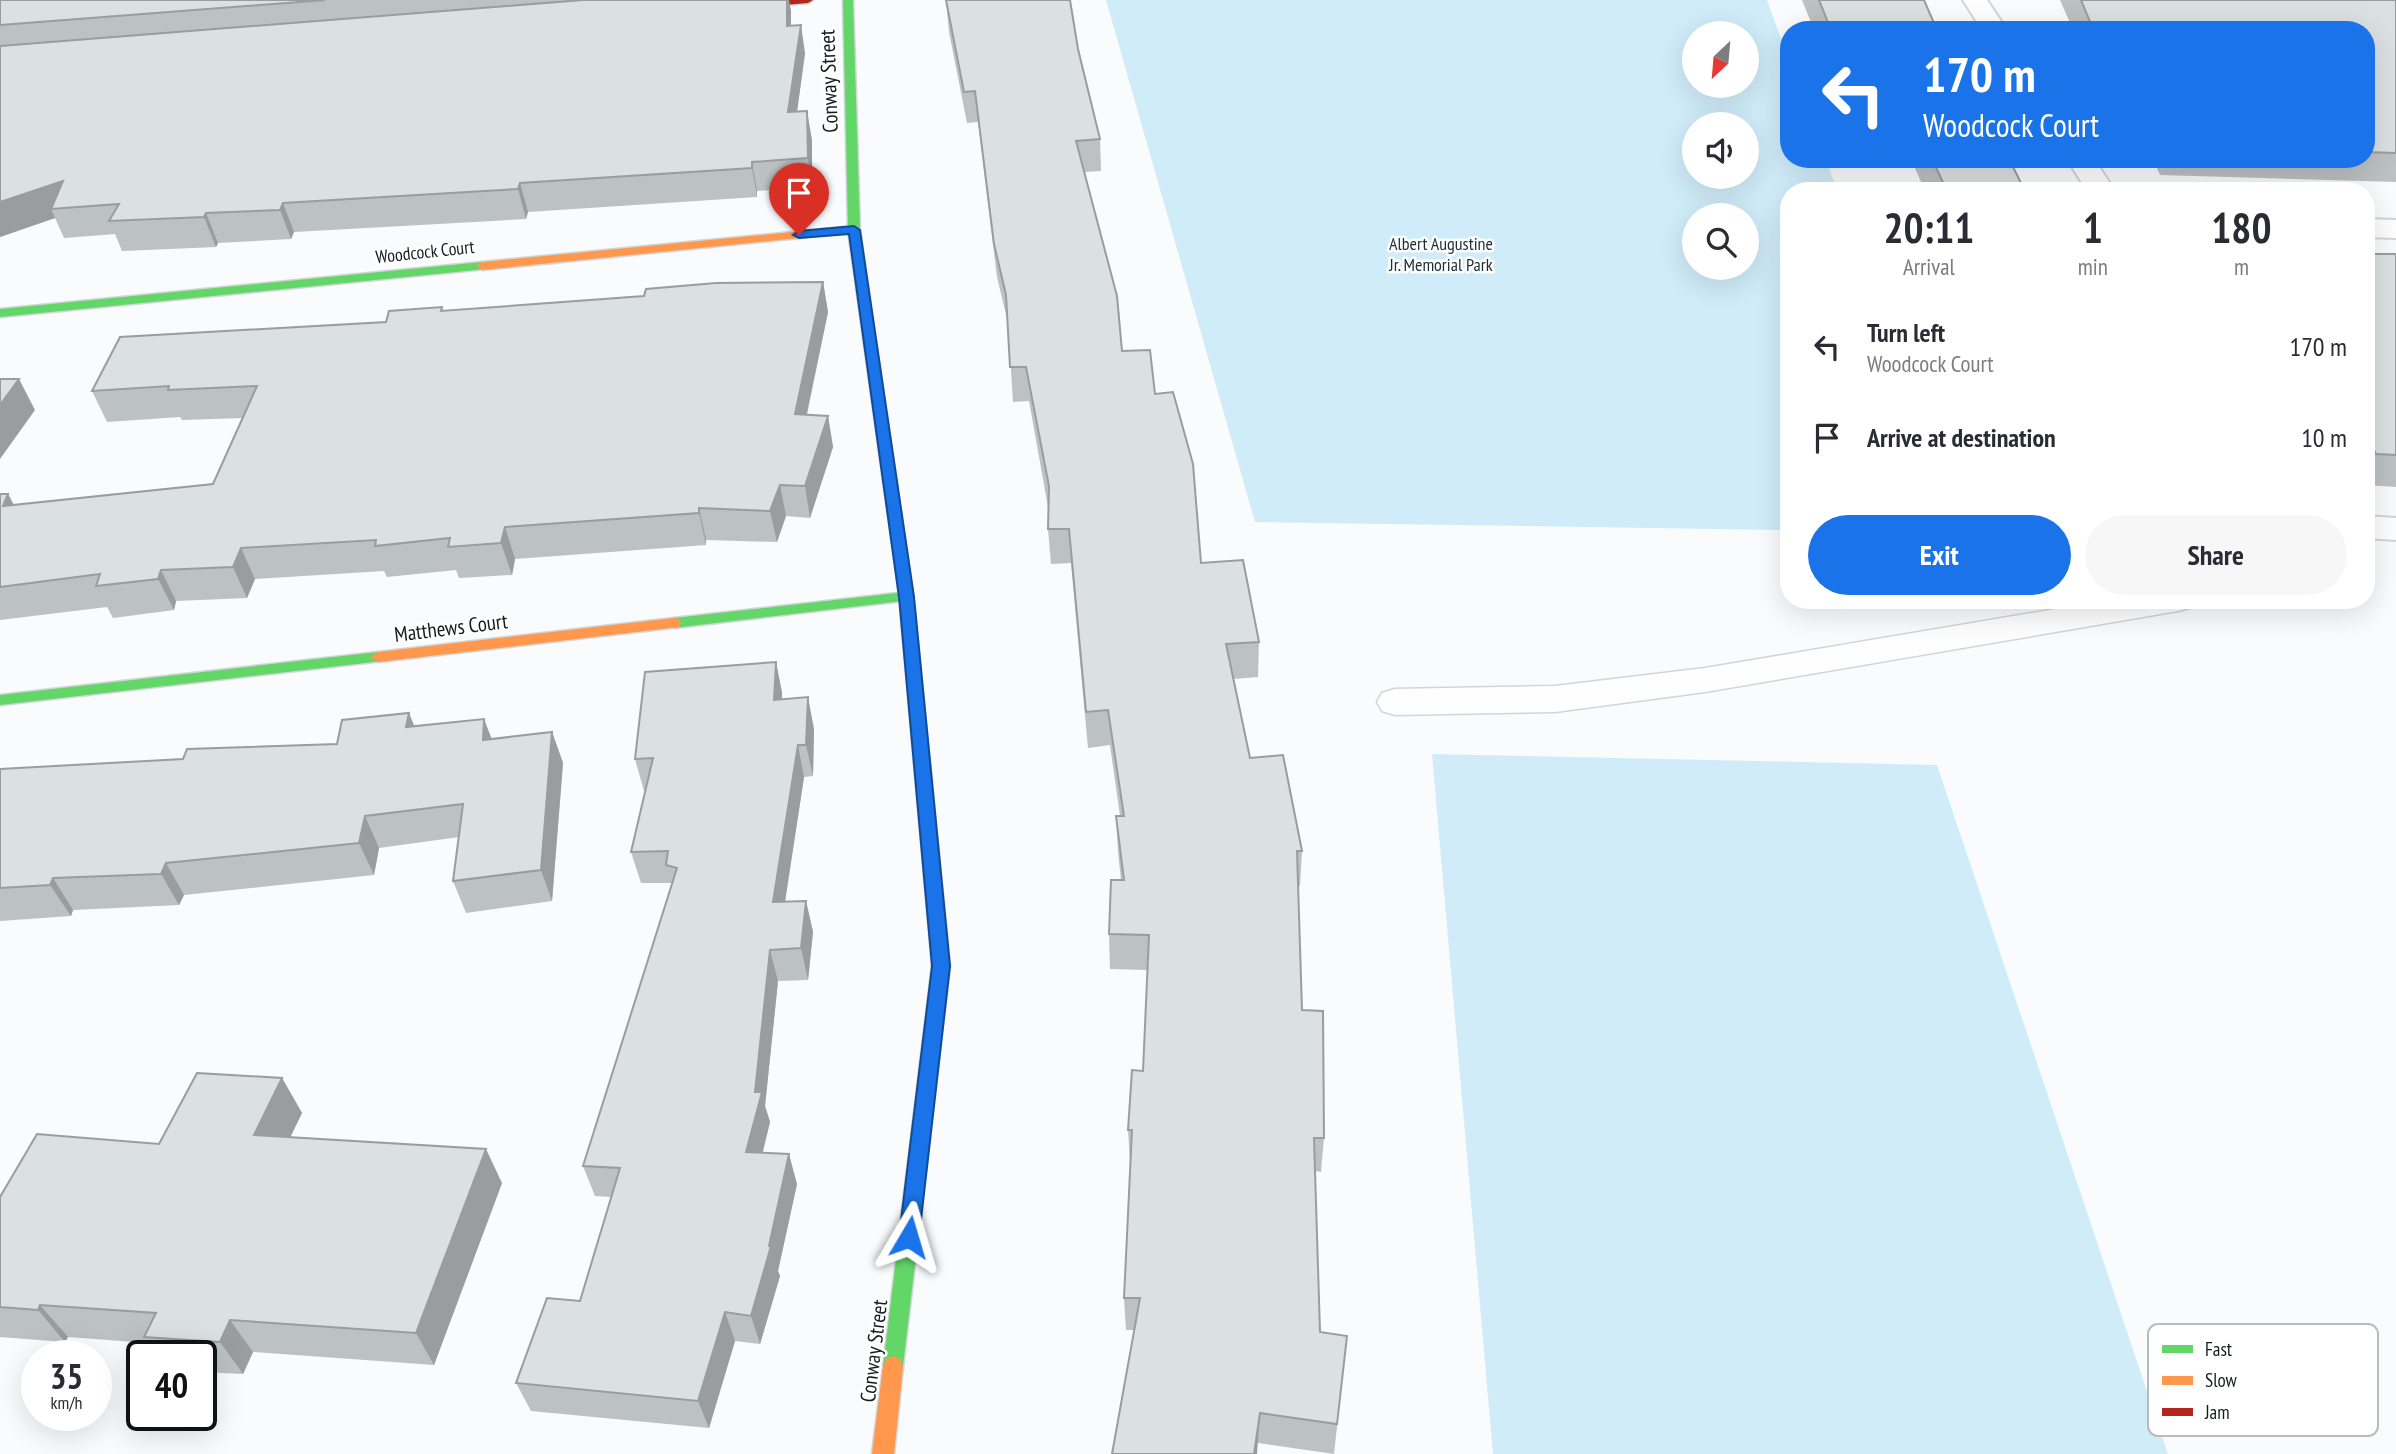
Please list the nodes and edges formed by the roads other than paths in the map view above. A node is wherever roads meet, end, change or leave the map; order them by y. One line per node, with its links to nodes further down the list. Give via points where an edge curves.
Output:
1 (808, 0): 4 (street)
2 (848, 0): 8 (street, Conway Street)
3 (1975, 0): 5 (street)
4 (725, 7)
5 (1989, 21)
6 (2375, 228): 7 (street)
7 (2396, 229)
8 (854, 230): 9 (street, Woodcock Court); 12 (street, Conway Street)
9 (0, 313)
10 (2375, 528): 11 (street)
11 (2396, 529)
12 (906, 597): 14 (street, Matthews Court); 16 (street, Conway Street, via 941,966)
13 (2125, 609): 15 (lane, via 1705,680 1555,699)
14 (0, 700)
15 (1395, 702)
16 (883, 1454)

